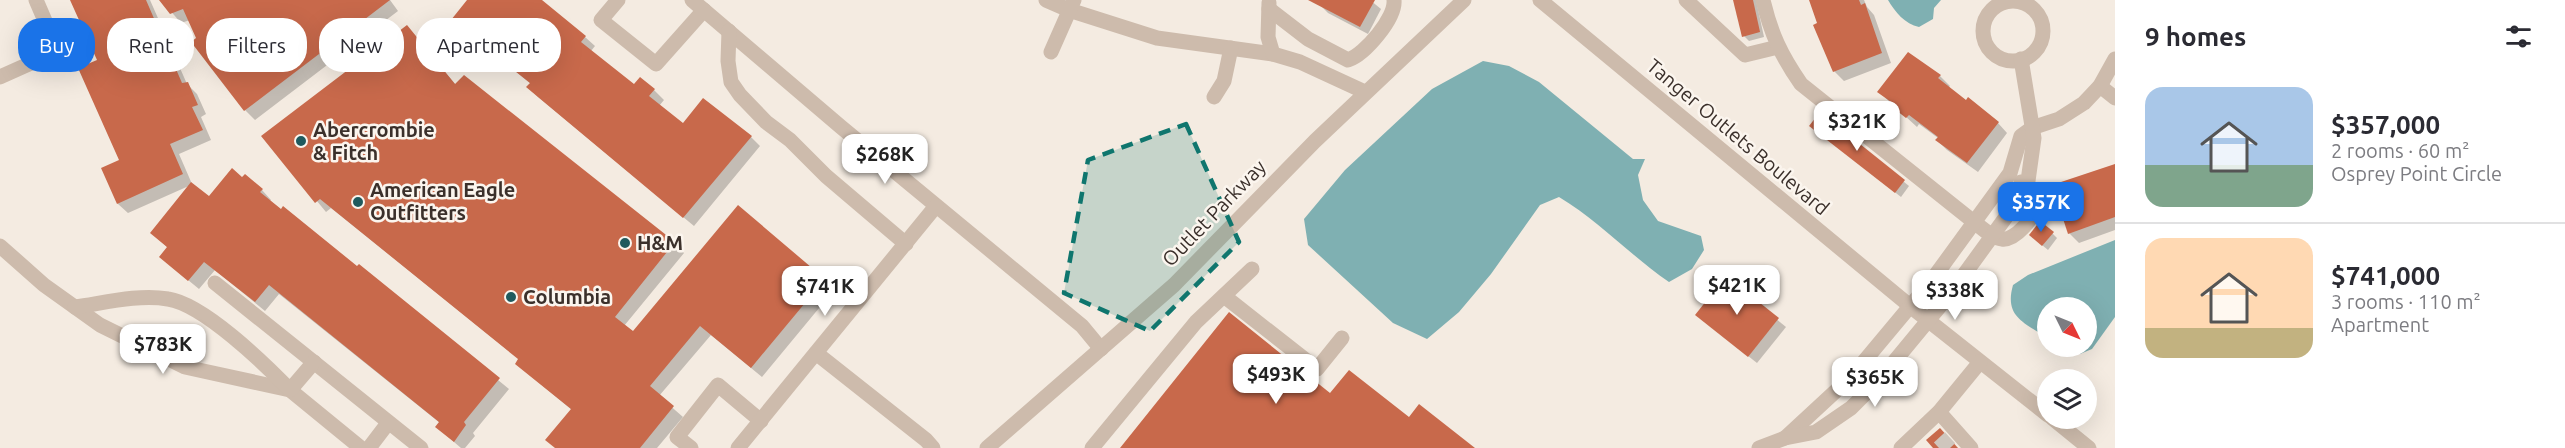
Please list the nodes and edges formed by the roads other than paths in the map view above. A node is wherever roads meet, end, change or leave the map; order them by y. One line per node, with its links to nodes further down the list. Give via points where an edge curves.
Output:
1 (36, 0): 20 (street, via 58,51)
2 (618, 0): 12 (street, via 601,20 656,64)
3 (692, 0): 12 (street)
4 (1046, 0): 10 (street)
5 (1394, 0): 11 (street, via 1395,8 1368,45 1358,57 1348,60 1308,39)
6 (1464, 0): 22 (street, Outlet Parkway)
7 (1540, 0): 36 (street, Tanger Outlets Boulevard)
8 (1686, 0): 14 (street, via 1745,55)
9 (1763, 0): 14 (street)
10 (1072, 5): 15 (street, via 1157,38); 16 (street)
11 (1269, 5): 17 (street, via 1268,37)
12 (704, 10): 13 (street)
13 (729, 32): 28 (street); 31 (street, via 731,82 740,95)
14 (1778, 47): 29 (street, via 1801,84)
15 (1231, 48): 17 (street); 23 (street, via 1224,81)
16 (1051, 52)
17 (1273, 54): 22 (street)
18 (2021, 59): 25 (street)
19 (2115, 59): 21 (street)
20 (0, 77)
21 (2100, 86): 24 (street); 25 (street, via 2084,103 2059,119)
22 (1365, 92): 40 (street, Outlet Parkway, via 1174,285)
23 (1214, 97)
24 (2115, 98)
25 (2032, 128): 26 (street, via 2021,136); 27 (street)
26 (2010, 173): 27 (street); 29 (street)
27 (2027, 188): 30 (street, via 2036,203 2034,212 2009,239)
28 (936, 206): 31 (street); 40 (street, via 1082,326)
29 (1974, 222): 30 (street); 36 (street)
30 (1992, 235): 38 (street)
31 (906, 244): 41 (street)
32 (0, 246): 37 (street)
33 (1252, 269): 35 (street)
34 (215, 283): 42 (street)
35 (1224, 296): 39 (street, via 1317,369); 59 (street, via 1196,322)
36 (1910, 306): 38 (street, Tanger Outlets Boulevard); 50 (street, via 1851,377)
37 (75, 307): 44 (street, via 100,325 185,367); 44 (street, via 168,298 194,309 224,331 259,358)
38 (1927, 320): 43 (street, Tanger Outlets Boulevard); 50 (street, via 1880,380 1851,408 1816,432)
39 (1342, 338)
40 (1101, 349): 58 (street, Outlet Parkway)
41 (816, 352): 47 (street); 57 (street)
42 (314, 362): 44 (street); 48 (street)
43 (1980, 362): 45 (street); 46 (street)
44 (290, 390): 52 (street)
45 (2037, 406)
46 (1939, 412): 51 (street); 61 (street, via 1954,434)
47 (760, 421): 55 (street, via 718,385 677,437); 56 (street)
48 (388, 423): 53 (street); 54 (street)
49 (2066, 429): 62 (street)
50 (1785, 438): 60 (street)
51 (1905, 447)
52 (362, 448)
53 (369, 448)
54 (421, 448)
55 (691, 448)
56 (738, 448)
57 (933, 448)
58 (987, 448)
59 (1092, 448)
60 (1759, 448)
61 (1971, 448)
62 (2089, 448)

